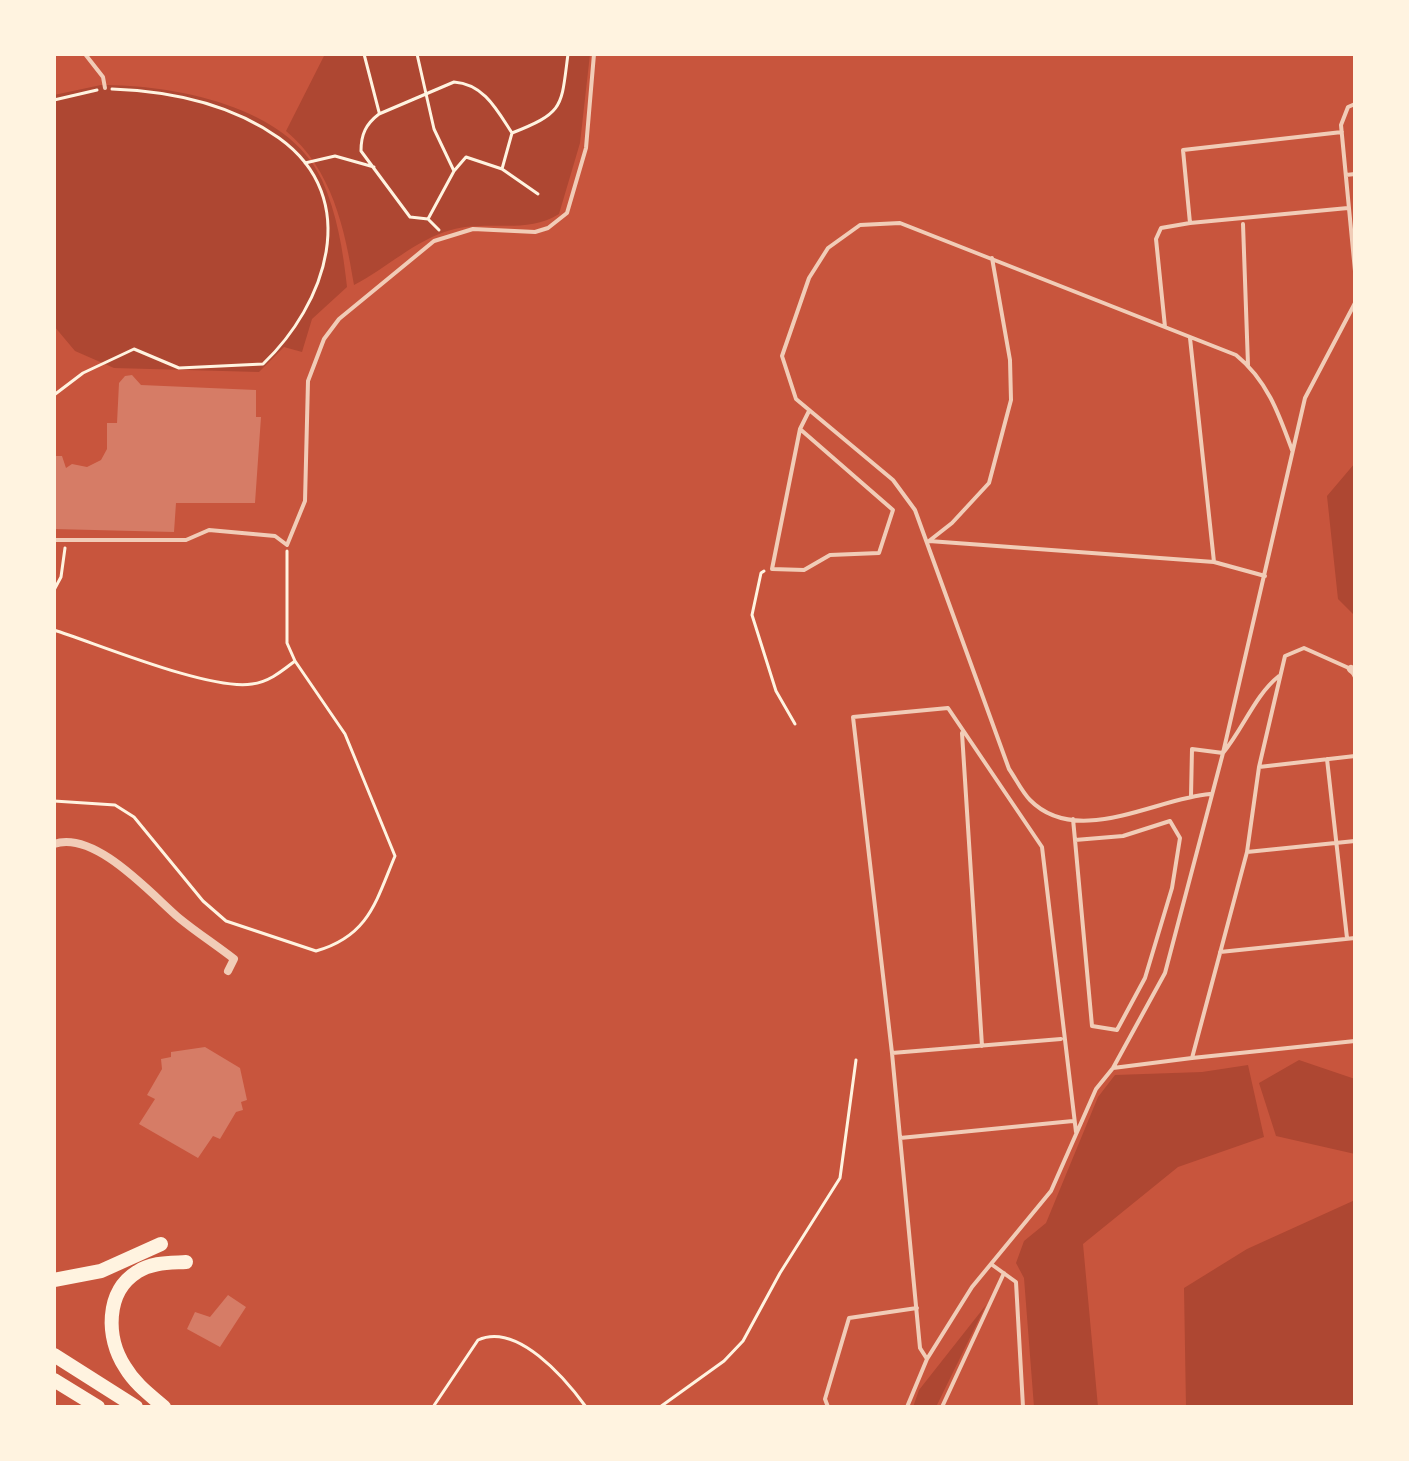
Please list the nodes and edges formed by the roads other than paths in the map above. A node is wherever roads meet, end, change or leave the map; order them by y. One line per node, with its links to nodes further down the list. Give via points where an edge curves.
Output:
1 (85, 54): 3 (lane)
2 (594, 54): 20 (lane, via 586,148 567,213 535,232 473,229 445,236 339,319 324,339 308,381 305,501 287,545 275,536 209,530 186,540)
3 (105, 88)
4 (1355, 104): 5 (lane, via 1348,107)
5 (1342, 132): 7 (lane); 9 (lane, via 1183,150)
6 (1355, 174): 7 (lane)
7 (1346, 175): 8 (lane)
8 (1348, 208): 9 (lane); 12 (lane)
9 (1190, 223): 14 (lane, via 1161,228 1156,239)
10 (1243, 224): 16 (lane)
11 (992, 258): 14 (lane); 17 (lane, via 900,223 860,225 828,248 809,278 782,356 796,399); 21 (lane, via 1010,360 1011,400 989,483)
12 (1355, 271)
13 (1355, 303): 19 (lane, via 1305,398)
14 (1165, 327): 15 (lane)
15 (1190, 338): 16 (lane, via 1236,355); 22 (lane)
16 (1248, 365): 19 (lane, via 1273,399)
17 (809, 411): 18 (lane); 21 (lane, via 893,480)
18 (800, 429): 18 (lane, via 772,569 804,570 830,555 879,553 893,510)
19 (1292, 450): 23 (lane)
20 (54, 540)
21 (929, 541): 22 (lane); 33 (lane, via 1009,769 1031,801)
22 (1214, 562): 23 (lane)
23 (1265, 576): 27 (lane)
24 (1354, 673): 25 (lane, via 1304,648 1285,656)
25 (1279, 676): 27 (lane, via 1267,685); 30 (lane)
26 (962, 729): 43 (lane, via 1042,847); 45 (lane); 46 (lane, via 948,708 853,717)
27 (1223, 753): 31 (lane); 32 (lane, via 1192,749)
28 (1355, 756): 29 (lane)
29 (1327, 759): 30 (lane); 37 (lane)
30 (1259, 767): 38 (lane)
31 (1210, 794): 32 (lane); 48 (lane, via 1165,973)
32 (1191, 796): 33 (lane, via 1124,817)
33 (1073, 819): 34 (lane)
34 (1075, 840): 34 (lane, via 1092,1026 1117,1030 1145,978 1172,888 1180,838 1170,821 1123,836)
35 (1355, 841): 37 (lane)
36 (54, 844): 42 (street, via 82,844 137,877 178,917 234,959)
37 (1335, 844): 38 (lane); 39 (lane)
38 (1247, 852): 41 (lane)
39 (1347, 938): 40 (lane); 41 (lane)
40 (1355, 938)
41 (1220, 952): 47 (lane)
42 (228, 971)
43 (1062, 1039): 45 (lane); 50 (lane)
44 (1355, 1041): 47 (lane)
45 (982, 1046): 46 (lane)
46 (892, 1053): 52 (lane)
47 (1192, 1058): 48 (lane)
48 (1113, 1068): 49 (lane, via 1096,1089)
49 (1083, 1120): 50 (lane); 51 (lane)
50 (1074, 1121): 51 (lane); 52 (lane)
51 (1076, 1135): 55 (lane, via 1051,1191)
52 (900, 1138): 58 (lane)
53 (161, 1244): 57 (highway, via 101,1271)
54 (186, 1262): 64 (highway, via 159,1263 137,1272 112,1305 113,1335 123,1365)
55 (991, 1264): 56 (lane); 60 (lane)
56 (1004, 1273): 67 (lane); 68 (lane, via 1016,1282)
57 (54, 1280)
58 (917, 1308): 60 (lane, via 920,1348); 65 (lane, via 849,1318 825,1399)
59 (54, 1355): 63 (highway)
60 (927, 1359): 66 (lane)
61 (54, 1380): 62 (highway)
62 (98, 1407)
63 (136, 1407)
64 (164, 1407)
65 (828, 1407)
66 (907, 1407)
67 (942, 1407)
68 (1023, 1407)

